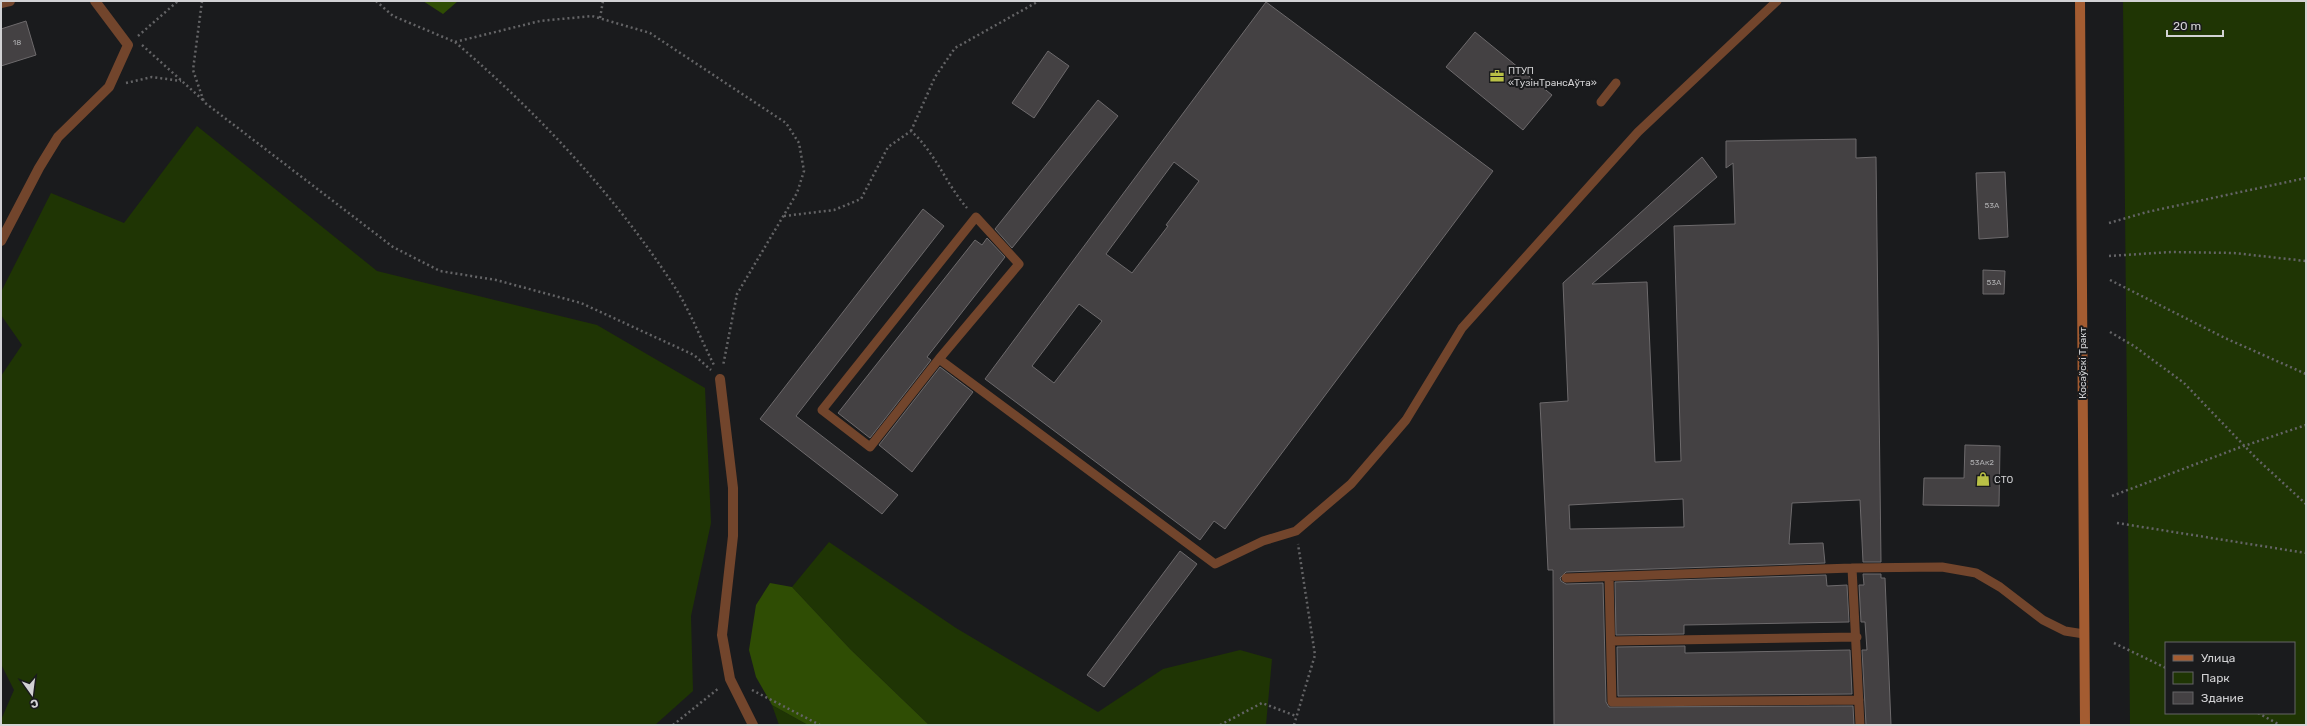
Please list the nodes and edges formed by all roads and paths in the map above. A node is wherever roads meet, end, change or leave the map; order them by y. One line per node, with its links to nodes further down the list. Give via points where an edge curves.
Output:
1 (10, 1): 10 (street)
2 (95, 1): 12 (street)
3 (178, 1): 12 (path)
4 (202, 1): 17 (path, via 193,70)
5 (376, 1): 13 (path, via 393,16)
6 (603, 1): 11 (path)
7 (1039, 1): 19 (path, via 955,48 935,77)
8 (1777, 1): 36 (lane, via 1638,132 1462,328 1406,420 1361,473)
9 (2080, 1): 41 (main road, Косаўскі Тракт)
10 (1, 3)
11 (600, 18): 13 (path, via 592,16 540,21); 21 (path, via 650,33 786,123 799,143 804,171 797,193)
12 (131, 42): 14 (path); 16 (street)
13 (455, 42): 31 (path, via 500,81 568,149 624,215 676,290)
14 (181, 81): 16 (path, via 152,77); 17 (path)
15 (1616, 83): 18 (lane)
16 (109, 87): 24 (street, via 58,138)
17 (204, 102): 31 (path, via 393,247 440,271 496,280 581,304 694,355)
18 (1601, 102)
19 (911, 130): 21 (path, via 888,147 861,199 834,210); 22 (path, via 923,142 954,193)
20 (2306, 178): 23 (path, via 2147,212)
21 (783, 216): 31 (path, via 737,294)
22 (976, 217): 29 (lane, via 1018,264); 29 (lane, via 822,410 870,447)
23 (2109, 223)
24 (1, 241)
25 (2109, 256): 26 (path, via 2172,252 2234,253)
26 (2306, 261)
27 (2110, 280): 30 (path, via 2225,338)
28 (2110, 332): 34 (path, via 2134,346 2184,383 2257,459)
29 (939, 359): 36 (lane, via 1215,564 1263,541)
30 (2306, 374)
31 (720, 378): 46 (street, via 733,488 733,536 722,635)
32 (2306, 425): 33 (path)
33 (2112, 496)
34 (2306, 504)
35 (2116, 523): 37 (path)
36 (1296, 531): 49 (path, via 1315,655)
37 (2306, 553)
38 (1852, 568): 39 (lane); 41 (lane, via 1942,567 1976,573 2000,587 2043,620 2065,631); 42 (lane)
39 (1609, 577): 40 (lane); 43 (lane)
40 (1566, 578)
41 (2084, 634): 56 (main road, Косаўскі Тракт)
42 (1857, 637): 43 (lane); 47 (lane)
43 (1611, 641): 47 (lane, via 1612,702)
44 (2114, 643): 45 (path)
45 (2165, 668)
46 (730, 679): 50 (path); 51 (street); 52 (path)
47 (1859, 700): 55 (lane)
48 (2260, 714): 57 (path)
49 (1296, 716): 53 (path, via 1262,703); 54 (path)
50 (673, 725)
51 (753, 725)
52 (820, 725)
53 (1220, 725)
54 (1294, 725)
55 (1860, 725)
56 (2085, 725)
57 (2280, 725)

